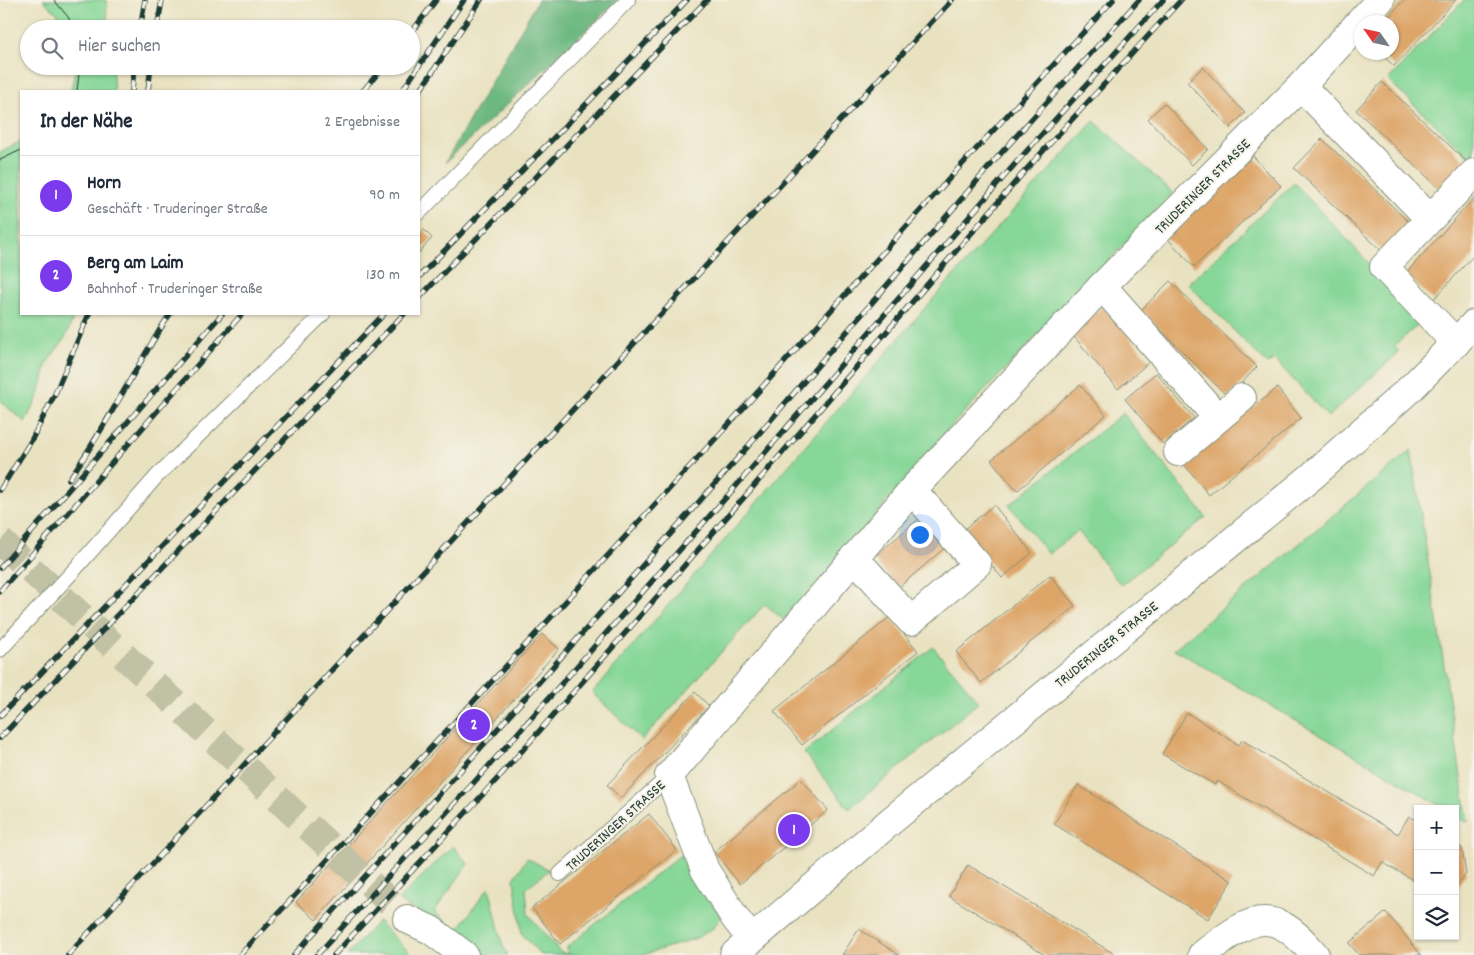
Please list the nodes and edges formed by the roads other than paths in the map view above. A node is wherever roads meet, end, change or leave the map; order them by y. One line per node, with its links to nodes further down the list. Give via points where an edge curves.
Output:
1 (628, 0): 5 (lane)
2 (1380, 0): 3 (street, TRUDERINGER STRASSE)
3 (1301, 86): 6 (street); 7 (street, TRUDERINGER STRASSE)
4 (1474, 172): 6 (street, TRUDERINGER STRASSE)
5 (420, 212)
6 (1430, 218): 9 (street, TRUDERINGER STRASSE, via 1384,267)
7 (1102, 286): 11 (street); 13 (street, TRUDERINGER STRASSE)
8 (322, 315): 15 (lane, via 157,476)
9 (1465, 334): 18 (street, TRUDERINGER STRASSE, via 1412,388 1312,477 993,736)
10 (1242, 398): 11 (street)
11 (1218, 418): 12 (street)
12 (1178, 452)
13 (912, 490): 14 (street, TRUDERINGER STRASSE); 14 (street, via 977,564 911,621)
14 (854, 557): 16 (street, TRUDERINGER STRASSE)
15 (0, 650)
16 (669, 776): 17 (lane, TRUDERINGER STRASSE); 18 (street, TRUDERINGER STRASSE, via 705,870 735,918)
17 (560, 874)
18 (742, 947)
19 (436, 955): 20 (street, via 400,912)
20 (464, 955)
21 (1202, 955): 22 (street, via 1252,922 1269,920 1302,939)
22 (1315, 955)

